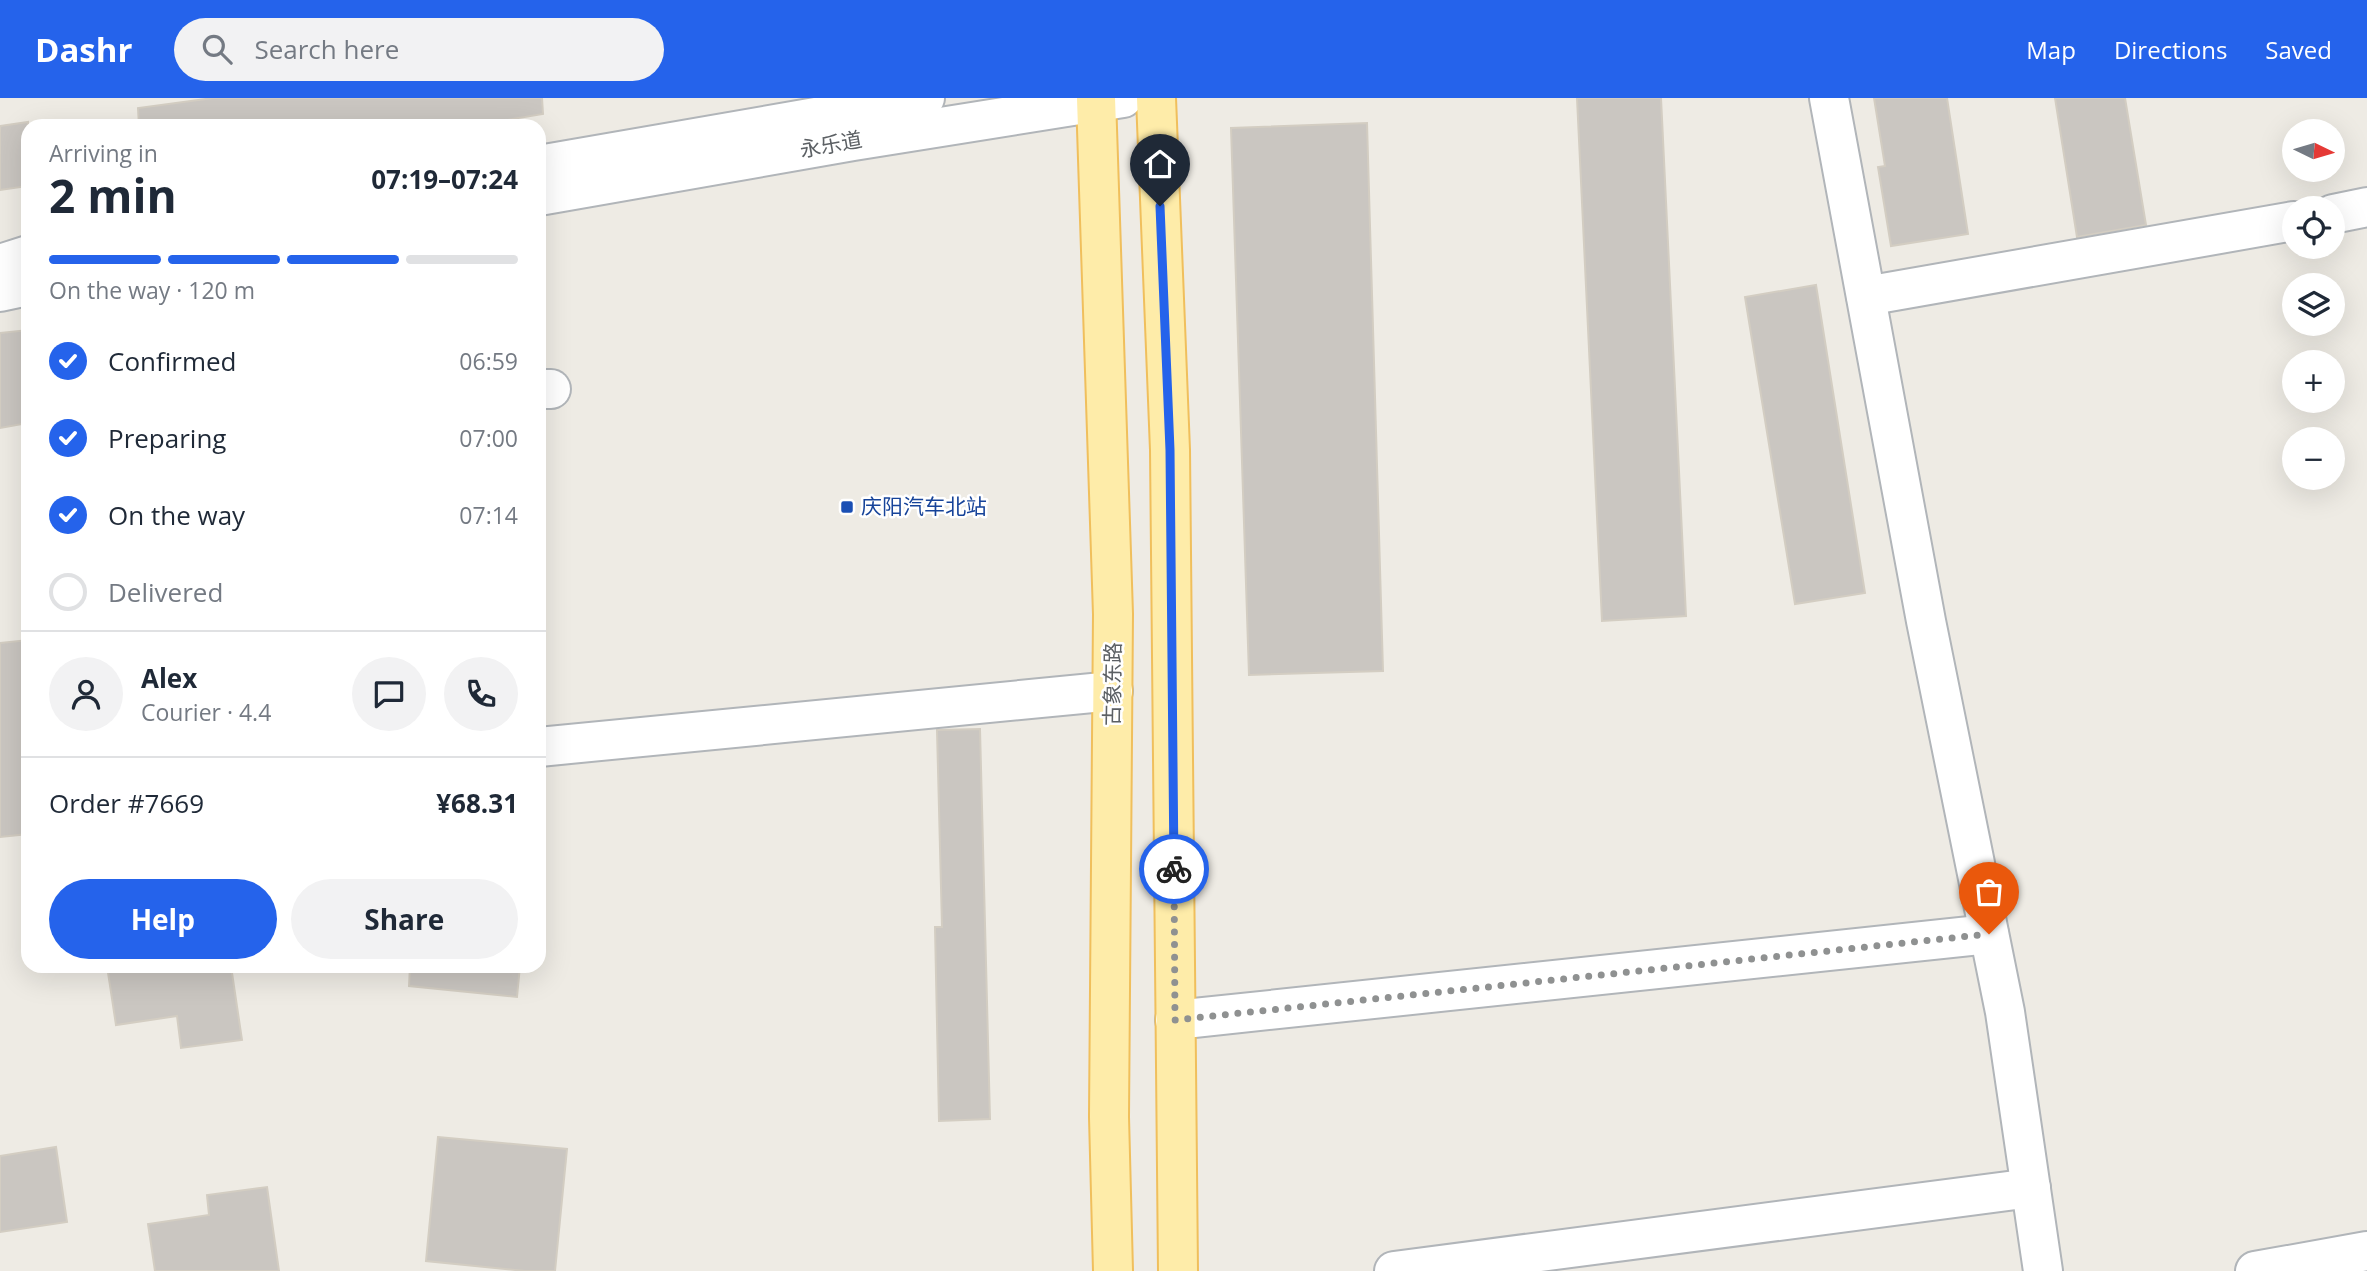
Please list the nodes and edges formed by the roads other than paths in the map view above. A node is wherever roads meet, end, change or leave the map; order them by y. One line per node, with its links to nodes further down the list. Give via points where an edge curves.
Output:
1 (925, 98): 5 (street, 永乐道)
2 (1156, 98): 16 (main road, via 1170,450)
3 (1829, 98): 12 (street)
4 (1105, 99): 6 (street, 永乐道); 13 (main road, 古象东路)
5 (546, 164)
6 (546, 195)
7 (2367, 207): 8 (street)
8 (2345, 212)
9 (2282, 223): 12 (street)
10 (21, 264): 11 (street)
11 (6, 284)
12 (1866, 296): 15 (street)
13 (1113, 691): 14 (street); 19 (main road, 古象东路, via 1109,1117)
14 (546, 746)
15 (1989, 934): 16 (street); 17 (street)
16 (1175, 1020): 20 (main road)
17 (2031, 1188): 21 (street); 22 (street)
18 (2367, 1251): 23 (street)
19 (1113, 1271)
20 (1178, 1271)
21 (1394, 1271)
22 (2043, 1271)
23 (2255, 1271)

